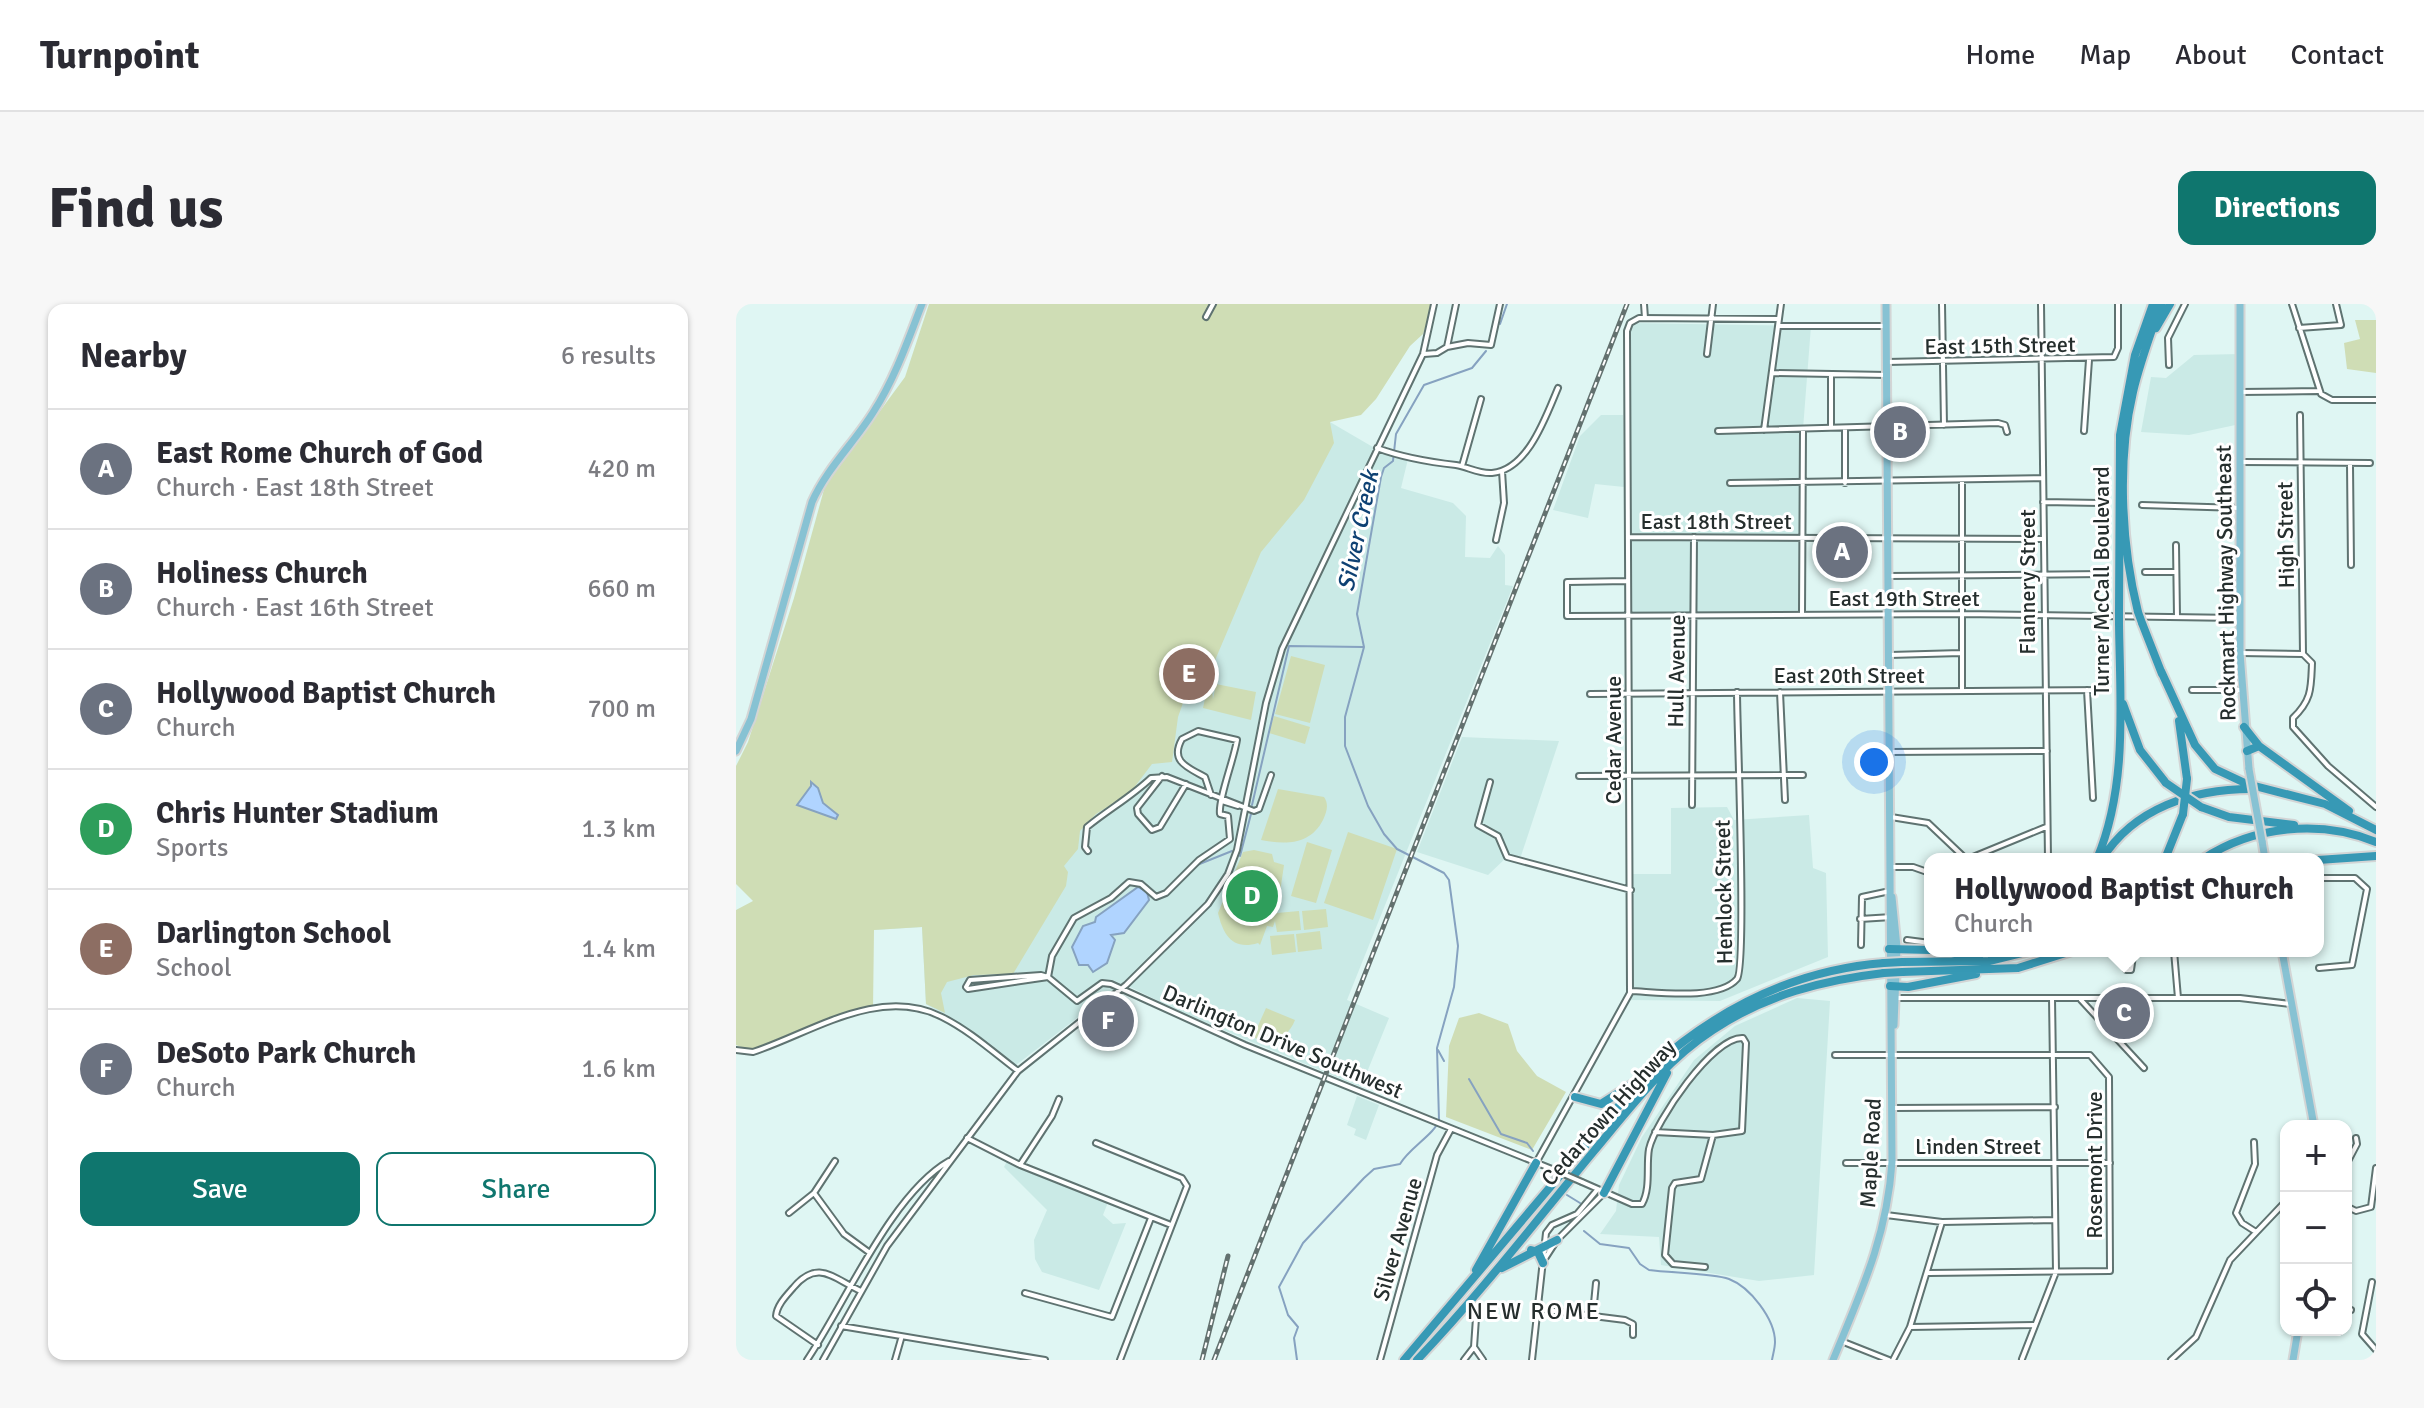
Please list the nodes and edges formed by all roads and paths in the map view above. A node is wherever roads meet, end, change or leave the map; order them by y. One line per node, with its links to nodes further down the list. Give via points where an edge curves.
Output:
1 (922, 304): 117 (main road, via 889,385 812,502 751,719)
2 (1213, 304): 21 (street)
3 (1434, 304): 30 (street)
4 (1456, 304): 29 (street)
5 (1500, 304): 29 (street, via 1491,345)
6 (1644, 304): 22 (street)
7 (1713, 304): 23 (street)
8 (1781, 304): 24 (street)
9 (1886, 304): 26 (main road, Maple Road)
10 (1942, 304): 35 (street)
11 (2041, 304): 33 (street, Flannery Street)
12 (2118, 304): 34 (street, East 15th Street, via 2114,357)
13 (2146, 304): 32 (highway)
14 (2153, 304): 32 (highway, Turner McCall Boulevard)
15 (2161, 304): 28 (highway, Turner McCall Boulevard)
16 (2170, 304): 28 (highway)
17 (2185, 304): 37 (street, via 2168,338)
18 (2240, 304): 43 (main road, Rockmart Highway Southeast)
19 (2292, 304): 27 (street)
20 (2336, 304): 27 (street, via 2341,325)
21 (1206, 317)
22 (1645, 318): 23 (street); 73 (street, Cedar Avenue, via 1634,320 1627,331)
23 (1712, 318): 24 (street); 31 (street)
24 (1779, 319): 25 (street)
25 (1779, 326): 26 (street); 38 (street)
26 (1887, 326): 36 (main road, Maple Road)
27 (2299, 328): 42 (street)
28 (2148, 342): 102 (highway, Turner McCall Boulevard, bridge, via 2126,433 2128,565 2138,612)
29 (1447, 347): 30 (street)
30 (1423, 354): 56 (street)
31 (1707, 354)
32 (2135, 355): 101 (highway, Turner McCall Boulevard, bridge, via 2119,445)
33 (2043, 359): 34 (street, East 15th Street); 35 (street, East 15th Street); 63 (street, Flannery Street)
34 (2089, 360): 54 (street)
35 (1943, 361): 36 (street, East 15th Street); 47 (street)
36 (1887, 362): 40 (main road, Maple Road)
37 (2169, 365)
38 (1772, 373): 39 (street); 52 (street)
39 (1831, 374): 40 (street); 49 (street)
40 (1887, 375): 48 (main road, Maple Road)
41 (1558, 388): 62 (street, via 1537,435)
42 (2319, 391): 43 (street); 45 (street, via 2332,400)
43 (2240, 392): 57 (main road, Rockmart Highway Southeast)
44 (1481, 399): 61 (street)
45 (2376, 400)
46 (2300, 415): 58 (street, High Street)
47 (1944, 425): 48 (street); 55 (street, via 2001,423)
48 (1888, 427): 50 (street); 65 (main road, Maple Road)
49 (1831, 428): 50 (street); 51 (street)
50 (1845, 428): 68 (street)
51 (1803, 429): 52 (street); 67 (street)
52 (1764, 430): 53 (street)
53 (1718, 431)
54 (2084, 431)
55 (2007, 432)
56 (1380, 449): 61 (street, via 1403,458); 138 (street, via 1282,649)
57 (2240, 462): 58 (street); 72 (main road, Rockmart Highway Southeast)
58 (2300, 462): 60 (street); 99 (street, High Street)
59 (2370, 463): 60 (street)
60 (2350, 465): 81 (street)
61 (1462, 466): 62 (street, via 1481,473)
62 (1502, 471): 79 (street, via 1504,503)
63 (2042, 478): 64 (street); 69 (street, Flannery Street)
64 (1962, 480): 65 (street); 77 (street)
65 (1886, 482): 68 (street); 76 (main road, Maple Road)
66 (1730, 483): 67 (street)
67 (1804, 483): 68 (street); 75 (street)
68 (1845, 483)
69 (2043, 502): 70 (street); 78 (street, Flannery Street)
70 (2100, 503)
71 (2142, 505): 72 (street)
72 (2241, 508): 96 (main road, Rockmart Highway Southeast)
73 (1629, 537): 74 (street, East 18th Street); 88 (street, Cedar Avenue)
74 (1694, 537): 75 (street, East 18th Street); 93 (street, Hull Avenue)
75 (1802, 538): 76 (street, East 18th Street); 90 (street)
76 (1886, 538): 77 (street, East 18th Street); 86 (main road, Maple Road)
77 (1962, 539): 78 (street, East 18th Street); 87 (street)
78 (2044, 539): 85 (street, Flannery Street)
79 (1496, 540)
80 (2176, 545): 83 (street)
81 (2351, 565)
82 (2145, 572): 83 (street)
83 (2176, 572): 95 (street)
84 (2104, 574): 85 (street)
85 (2043, 575): 87 (street); 92 (street, Flannery Street)
86 (1887, 576): 87 (street); 91 (main road, Maple Road)
87 (1962, 576): 89 (street)
88 (1629, 581): 94 (street, Cedar Avenue); 94 (street, East 19th Street, via 1567,582 1567,616)
89 (1962, 614): 91 (street, East 19th Street); 92 (street, East 19th Street); 97 (street)
90 (1802, 615): 91 (street, East 19th Street); 93 (street, East 19th Street)
91 (1887, 615): 100 (main road, Maple Road)
92 (2044, 615): 95 (street, East 19th Street); 103 (street, Flannery Street)
93 (1693, 616): 94 (street, East 19th Street); 113 (street, Hull Avenue)
94 (1629, 617): 112 (street, Cedar Avenue)
95 (2177, 617): 96 (street, East 19th Street)
96 (2241, 618): 98 (main road, Rockmart Highway Southeast)
97 (1962, 653): 100 (street); 109 (street)
98 (2240, 653): 99 (street); 107 (main road, Rockmart Highway Southeast)
99 (2303, 654): 137 (street, High Street, via 2312,663 2312,689 2308,704 2293,718 2296,732)
100 (1888, 655): 108 (main road, Maple Road)
101 (2119, 664): 142 (highway, bridge, via 2124,710 2134,738 2166,783 2201,807 2229,817); 150 (highway, Turner McCall Boulevard, via 2117,787)
102 (2161, 671): 131 (highway, via 2207,761 2235,780); 152 (highway, Turner McCall Boulevard, bridge, via 2181,724 2187,779 2183,814)
103 (2043, 690): 104 (street, East 20th Street); 109 (street, East 20th Street); 118 (street, Flannery Street)
104 (2087, 690): 105 (street, East 20th Street); 133 (street)
105 (2107, 690)
106 (2192, 690): 107 (street)
107 (2242, 690): 115 (main road, Rockmart Highway Southeast)
108 (1889, 691): 109 (street, East 20th Street); 111 (street, East 20th Street); 120 (main road, Maple Road)
109 (1962, 691)
110 (1737, 692): 111 (street, East 20th Street); 113 (street, East 20th Street); 124 (street, Hemlock Street)
111 (1780, 692): 128 (street)
112 (1628, 693): 113 (street, East 20th Street); 114 (street, East 20th Street); 122 (street, Cedar Avenue)
113 (1692, 693): 123 (street, Hull Avenue)
114 (1590, 694)
115 (2244, 727): 116 (highway); 119 (main road, Rockmart Highway Southeast)
116 (2259, 746): 119 (highway); 140 (highway)
117 (736, 751)
118 (2047, 751): 120 (street); 141 (street, Flannery Street)
119 (2247, 751): 154 (main road, Rockmart Highway Southeast, bridge)
120 (1889, 752): 139 (main road, Maple Road)
121 (1271, 775): 138 (street, via 1259,809)
122 (1629, 775): 123 (street); 127 (street); 161 (street, Cedar Avenue)
123 (1691, 775): 124 (street); 136 (street, Hull Avenue)
124 (1737, 775): 128 (street); 182 (street, Hemlock Street, via 1744,926 1739,978 1713,992)
125 (1803, 775): 128 (street)
126 (1162, 776): 130 (street); 130 (street, via 1137,812 1155,831); 146 (street, via 1151,778 1136,796 1120,800 1087,827)
127 (1579, 776)
128 (1782, 776): 135 (street)
129 (1490, 782): 161 (street, via 1478,825 1498,836 1507,857)
130 (1186, 784): 132 (street)
131 (2276, 791): 140 (highway, via 2309,798); 151 (highway, via 2228,789 2172,803 2129,827)
132 (1211, 795): 134 (street); 134 (street, via 1205,777 1183,767 1178,757 1182,739 1198,731 1237,740)
133 (2093, 798)
134 (1223, 799): 138 (street, via 1228,806); 179 (street, via 1220,814 1228,816 1230,839 1166,893 1156,897 1141,884 1129,882 1083,911 1066,930)
135 (1785, 800)
136 (1692, 805)
137 (2376, 807)
138 (1246, 809): 181 (street, via 1237,850 1218,891)
139 (1889, 817): 147 (street, via 1928,823); 158 (main road, Maple Road)
140 (2362, 822): 143 (highway)
141 (2048, 827): 148 (street); 149 (street, Flannery Street)
142 (2311, 828): 144 (highway); 153 (highway, via 2248,837)
143 (2376, 830)
144 (2344, 832): 145 (highway); 155 (highway, via 2360,844)
145 (2376, 842)
146 (1088, 851)
147 (1960, 853)
148 (1982, 853)
149 (2048, 853)
150 (2102, 853)
151 (2105, 853)
152 (2167, 853)
153 (2215, 853)
154 (2264, 853)
155 (2350, 856): 156 (highway); 157 (highway)
156 (2376, 856)
157 (2324, 859)
158 (1889, 867): 159 (street); 162 (main road, Maple Road)
159 (1924, 871)
160 (2324, 878): 177 (street, via 2355,878 2367,889 2352,965)
161 (1631, 890): 182 (street, Cedar Avenue)
162 (1890, 892): 163 (main road, Maple Road); 164 (street, via 1862,897)
163 (1892, 917): 164 (street); 168 (main road, Maple Road)
164 (1860, 919): 167 (street)
165 (1907, 940): 166 (street)
166 (1924, 942)
167 (1861, 945)
168 (1893, 948): 169 (highway); 176 (main road, Maple Road)
169 (1924, 950)
170 (1990, 957): 175 (highway)
171 (2013, 957): 175 (highway, Cedartown Highway)
172 (2056, 957): 178 (highway, Cedartown Highway)
173 (2175, 957): 185 (street)
174 (2283, 957): 187 (main road)
175 (2007, 959): 176 (highway, Cedartown Highway)
176 (1893, 968): 178 (highway, Cedartown Highway); 180 (main road, Maple Road); 192 (highway, Cedartown Highway, via 1822,982 1759,1005 1715,1029); 194 (highway, Cedartown Highway, via 1843,967 1777,986 1711,1020)
177 (2319, 968)
178 (1999, 970): 180 (highway)
179 (1048, 977): 179 (street, via 968,989 965,982 970,980); 181 (street, via 1077,1001 1102,983)
180 (1893, 986): 183 (main road, Maple Road)
181 (1122, 989): 195 (street); 201 (street, Darlington Drive Southwest)
182 (1630, 991): 196 (street, Cedar Avenue)
183 (1893, 998): 184 (street); 190 (main road, Maple Road)
184 (2052, 998): 186 (street); 191 (street)
185 (2178, 998): 186 (street); 187 (street)
186 (2081, 1000): 193 (street)
187 (2292, 1004): 200 (main road)
188 (736, 1050): 195 (street, via 753,1052 854,1013 909,1007 945,1018)
189 (1835, 1055): 190 (street)
190 (1891, 1055): 191 (street); 199 (main road, Maple Road)
191 (2054, 1055): 198 (street); 215 (street, Rosemont Drive, via 2093,1056 2109,1077)
192 (1675, 1061): 218 (highway); 237 (highway, Cedartown Highway)
193 (2144, 1068)
194 (1650, 1069): 196 (highway, via 1610,1102 1596,1105); 240 (highway, Cedartown Highway)
195 (1018, 1071): 204 (street)
196 (1575, 1097): 213 (street, Cedar Avenue)
197 (1059, 1099): 216 (street)
198 (2055, 1107): 199 (street); 212 (street)
199 (1892, 1108): 211 (main road, Maple Road)
200 (2313, 1120)
201 (1449, 1128): 213 (street, Darlington Drive Southwest); 269 (street, Silver Avenue)
202 (1655, 1132): 203 (street); 203 (street, via 1715,1051 1743,1038 1742,1131); 218 (street, Darlington Drive Southwest, via 1644,1201 1632,1204)
203 (1713, 1135): 234 (street, via 1701,1179 1672,1188 1665,1255 1673,1264)
204 (967, 1138): 209 (street); 216 (street)
205 (2356, 1138): 208 (street)
206 (2254, 1142): 228 (street, via 2255,1164 2236,1213)
207 (1096, 1143): 227 (street, via 1182,1178 1187,1186)
208 (2352, 1154)
209 (951, 1159): 232 (street, via 914,1194); 242 (street)
210 (835, 1161): 219 (street)
211 (1892, 1162): 212 (street, Linden Street); 214 (street, Linden Street); 223 (main road, Maple Road)
212 (2056, 1162): 215 (street, Linden Street); 225 (street)
213 (1536, 1163): 218 (street, Darlington Drive Southwest, bridge); 240 (highway)
214 (1846, 1163)
215 (2110, 1163): 235 (street, Rosemont Drive, via 2110,1271)
216 (1020, 1165): 224 (street)
217 (2376, 1168): 221 (street, via 2371,1207)
218 (1600, 1191): 229 (street); 230 (street, via 1577,1214 1549,1228)
219 (814, 1193): 222 (street); 232 (street, via 844,1234)
220 (2280, 1207): 228 (street)
221 (2352, 1209)
222 (789, 1213)
223 (1886, 1215): 226 (street); 259 (main road, Maple Road, via 1870,1274)
224 (1151, 1217): 227 (street); 243 (street, via 1112,1317)
225 (2056, 1220): 226 (street); 235 (street)
226 (1942, 1222): 236 (street)
227 (1172, 1225): 268 (street)
228 (2256, 1232): 277 (street, via 2222,1272 2196,1337)
229 (1557, 1240): 230 (highway); 233 (street)
230 (1544, 1244): 231 (highway); 233 (street)
231 (1530, 1250): 233 (highway, via 1538,1252); 237 (highway)
232 (870, 1253): 241 (street)
233 (1543, 1263): 246 (street)
234 (1705, 1267)
235 (2056, 1272): 236 (street); 251 (street)
236 (1929, 1273): 253 (street)
237 (1489, 1278): 271 (highway, Cedartown Highway)
238 (2372, 1282): 244 (street)
239 (1596, 1283): 248 (street)
240 (1467, 1286): 270 (highway, Cedartown Highway)
241 (852, 1287): 242 (street); 247 (street); 260 (street, via 830,1273 808,1274 776,1310 778,1320)
242 (861, 1291): 249 (street)
243 (1025, 1293)
244 (2367, 1306): 245 (street); 262 (street, via 2362,1334)
245 (2376, 1307)
246 (1538, 1309): 248 (street); 274 (street)
247 (838, 1312): 249 (street); 254 (street)
248 (1593, 1314): 256 (street, via 1630,1321)
249 (846, 1317): 252 (street)
250 (1476, 1318): 261 (street)
251 (2035, 1325): 253 (street); 263 (street)
252 (841, 1326): 255 (street); 258 (street)
253 (1910, 1327): 276 (street)
254 (828, 1328): 255 (street); 260 (street)
255 (837, 1333): 265 (street)
256 (1633, 1335)
257 (2297, 1336): 278 (main road)
258 (901, 1339): 266 (street); 267 (street)
259 (1841, 1341): 275 (main road, Maple Road); 276 (street)
260 (818, 1345): 264 (street)
261 (1474, 1347): 272 (street); 273 (street)
262 (2376, 1350)
263 (2022, 1359)
264 (807, 1360)
265 (823, 1360)
266 (895, 1360)
267 (1045, 1360)
268 (1120, 1360)
269 (1380, 1360)
270 (1404, 1360)
271 (1417, 1360)
272 (1464, 1360)
273 (1483, 1360)
274 (1532, 1360)
275 (1833, 1360)
276 (1891, 1360)
277 (2171, 1360)
278 (2293, 1360)

